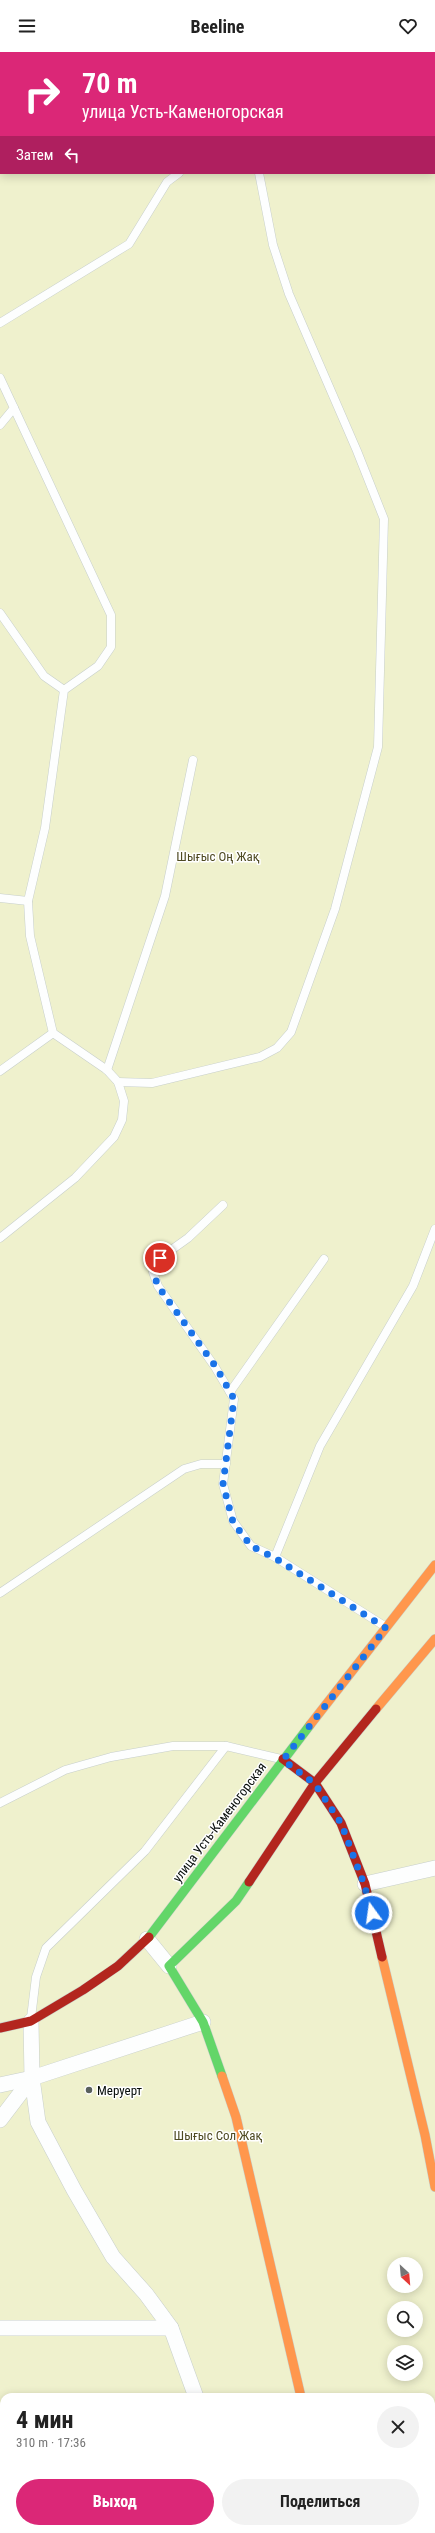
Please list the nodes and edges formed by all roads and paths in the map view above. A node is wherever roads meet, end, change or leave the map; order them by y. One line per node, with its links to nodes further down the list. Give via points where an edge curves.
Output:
1 (178, 174): 3 (lane, via 167,182 129,244)
2 (259, 174): 15 (lane, via 273,245 289,294 384,519 378,747 336,909 291,1032 277,1048 260,1057 152,1083)
3 (0, 323)
4 (0, 378): 5 (lane)
5 (14, 408): 6 (lane); 8 (lane, via 111,615 111,647 98,666)
6 (0, 425)
7 (0, 613): 8 (lane, via 44,676)
8 (64, 690): 11 (lane, via 46,828)
9 (193, 760): 13 (lane, via 165,896)
10 (0, 898): 11 (lane)
11 (28, 900): 12 (lane, via 30,936)
12 (53, 1033): 13 (lane); 14 (lane)
13 (107, 1070): 15 (lane)
14 (0, 1071)
15 (118, 1082): 18 (lane, via 124,1100 122,1120 114,1137 75,1178)
16 (223, 1205): 20 (lane, via 188,1238 160,1258 153,1272 158,1286 216,1367)
17 (435, 1229): 22 (lane, via 413,1286 320,1446)
18 (0, 1238)
19 (324, 1259): 20 (lane)
20 (230, 1392): 21 (lane, via 234,1399)
21 (226, 1464): 22 (lane, via 223,1484 233,1522 251,1546); 24 (lane, via 202,1464 184,1469)
22 (275, 1558): 25 (lane)
23 (435, 1566): 25 (street, улица Усть-Каменогорская)
24 (0, 1593)
25 (386, 1628): 28 (street, улица Усть-Каменогорская)
26 (435, 1638): 29 (street)
27 (226, 1746): 28 (lane); 30 (lane, via 173,1746 111,1757 65,1770); 35 (lane, via 145,1850 46,1948 36,1977)
28 (283, 1760): 29 (street); 33 (street, улица Усть-Каменогорская)
29 (315, 1784): 32 (street, via 341,1823); 34 (street, via 236,1900)
30 (0, 1803)
31 (435, 1868): 32 (street)
32 (364, 1884): 41 (street, via 425,2135)
33 (147, 1939): 34 (street); 35 (street, улица Усть-Каменогорская, via 118,1966)
34 (169, 1966): 36 (street)
35 (31, 2021): 37 (street, улица Усть-Каменогорская); 38 (street)
36 (203, 2022): 38 (street); 45 (street, via 236,2117)
37 (0, 2028)
38 (32, 2078): 39 (street); 40 (street); 43 (street, via 38,2122 74,2190 113,2257 146,2294)
39 (0, 2085)
40 (0, 2120)
41 (435, 2187)
42 (0, 2328): 43 (street)
43 (171, 2328): 44 (street)
44 (195, 2393)
45 (300, 2393)

